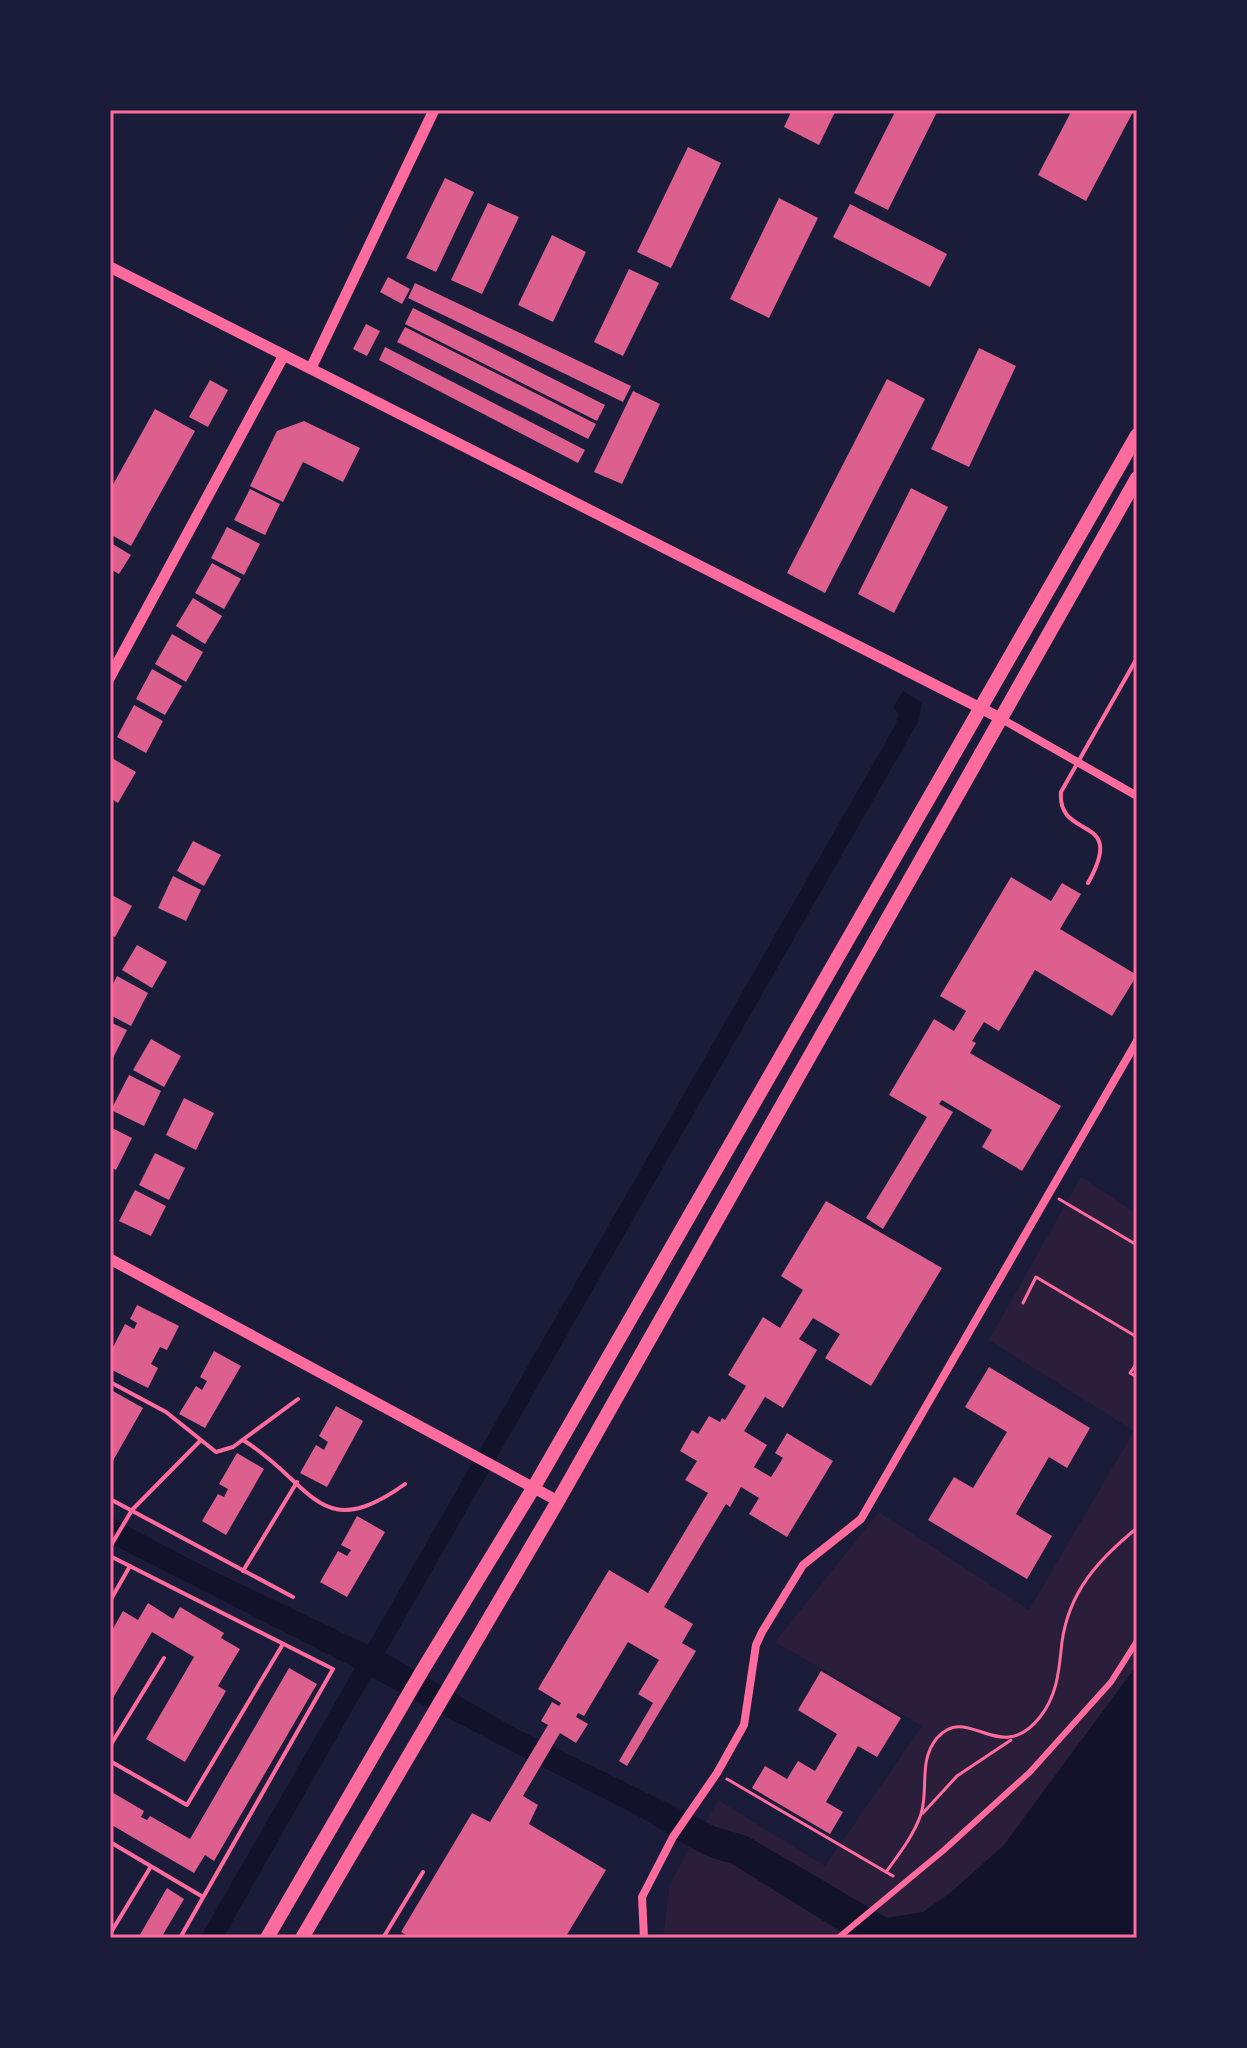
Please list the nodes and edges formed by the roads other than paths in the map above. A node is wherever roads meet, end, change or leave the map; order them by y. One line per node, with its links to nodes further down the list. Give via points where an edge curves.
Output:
1 (434, 110): 4 (street)
2 (110, 267): 3 (street)
3 (284, 355): 4 (street); 8 (street)
4 (311, 368): 9 (street)
5 (1137, 435): 9 (main road)
6 (1137, 478): 10 (main road)
7 (1137, 658): 11 (lane)
8 (110, 677)
9 (982, 707): 10 (street); 22 (main road)
10 (1000, 718): 11 (street); 24 (main road)
11 (1076, 762): 12 (street); 13 (lane, via 1060,803 1103,848)
12 (1137, 796)
13 (1088, 883)
14 (1137, 1041): 47 (street, via 861,1519 803,1565 762,1632 744,1725 642,1897)
15 (110, 1259): 22 (street)
16 (110, 1382): 19 (lane, via 166,1412)
17 (298, 1399): 18 (lane)
18 (243, 1440): 19 (lane, via 216,1452); 20 (lane)
19 (200, 1441): 25 (lane)
20 (297, 1482): 21 (lane, via 322,1506 349,1513 383,1500); 29 (lane)
21 (405, 1484)
22 (534, 1487): 24 (street); 44 (main road)
23 (110, 1499): 25 (lane)
24 (558, 1501): 45 (main road)
25 (132, 1510): 26 (lane); 29 (lane)
26 (110, 1547)
27 (110, 1556): 28 (lane)
28 (130, 1566): 31 (lane); 33 (lane)
29 (243, 1571): 30 (lane)
30 (293, 1597)
31 (110, 1601)
32 (1137, 1641): 42 (street, via 1111,1682 1011,1790)
33 (283, 1644): 36 (lane, via 187,1805); 40 (lane, via 333,1669)
34 (164, 1658): 35 (lane)
35 (110, 1746)
36 (110, 1761)
37 (110, 1842): 38 (lane)
38 (151, 1867): 40 (lane); 41 (lane)
39 (423, 1872): 46 (lane)
40 (203, 1897): 43 (lane)
41 (110, 1934)
42 (840, 1936)
43 (180, 1938)
44 (267, 1938)
45 (302, 1938)
46 (383, 1938)
47 (644, 1938)

